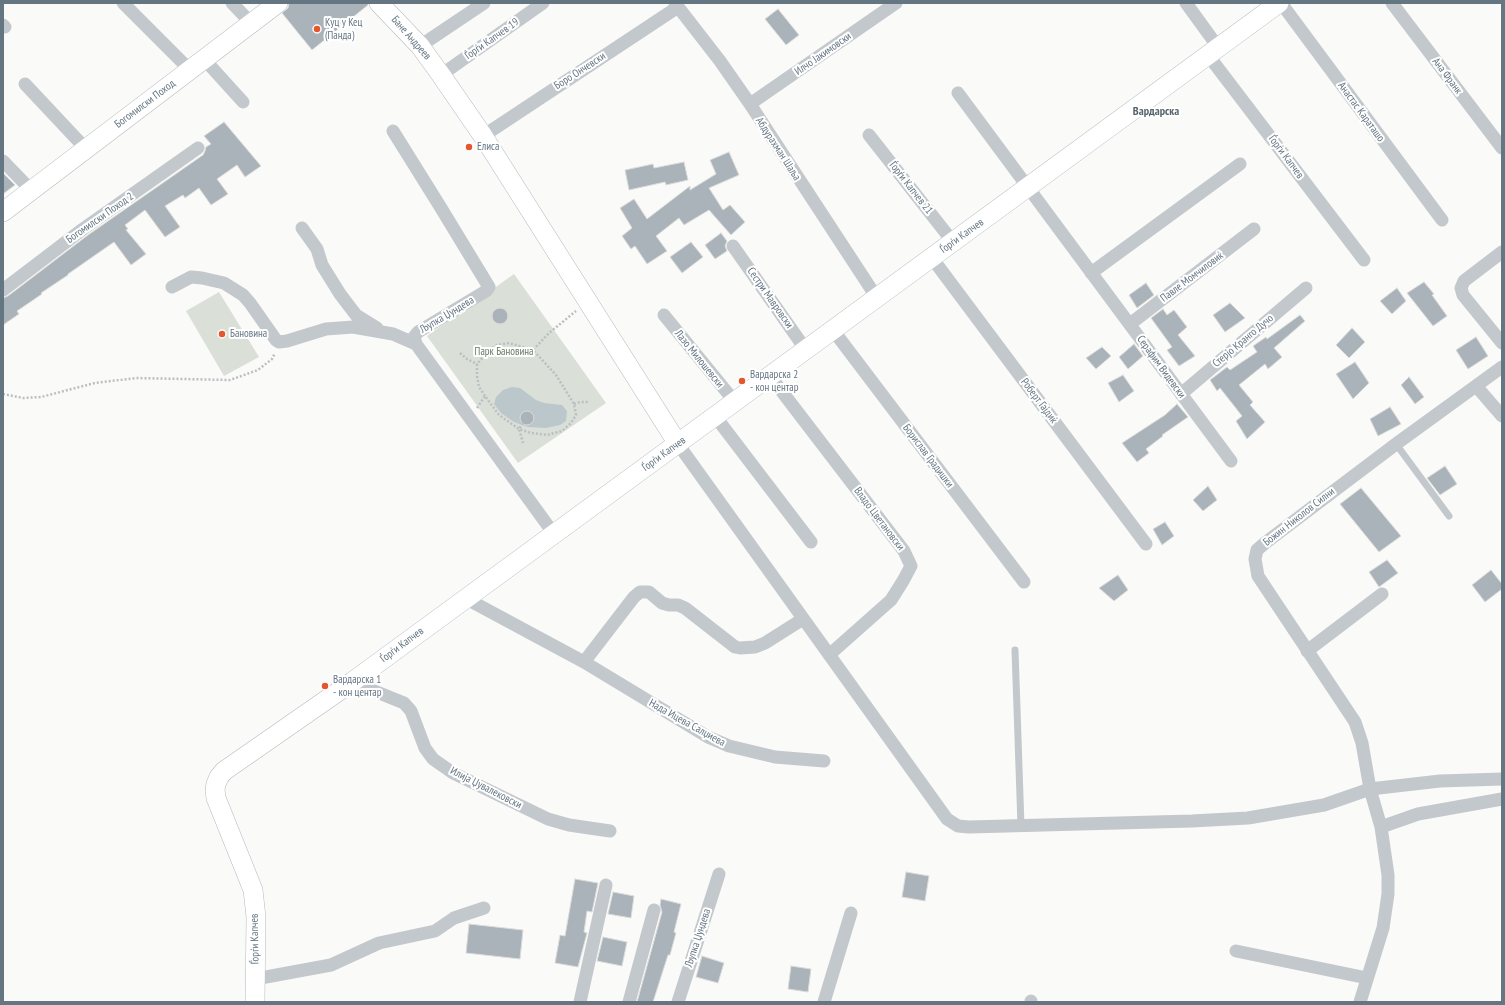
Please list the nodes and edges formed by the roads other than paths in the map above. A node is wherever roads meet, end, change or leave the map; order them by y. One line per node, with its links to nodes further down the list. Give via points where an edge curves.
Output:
1 (123, 3): 15 (street)
2 (232, 3): 12 (street)
3 (278, 3): 12 (street, Богомилски Поход)
4 (379, 3): 13 (street, Бане Андреев)
5 (484, 3): 13 (street)
6 (543, 3): 16 (street, Ѓорѓи Капчев 19)
7 (896, 3): 20 (street, Илчо Јакимовски)
8 (1186, 3): 14 (street)
9 (1280, 3): 14 (street, Ѓорѓи Капчев); 32 (street, Анастас Караташо)
10 (1392, 3): 25 (street, Ана Франк)
11 (677, 5): 20 (street, Абдурахман Шаља); 23 (street, Боро Ончевски)
12 (252, 24): 15 (street, Богомилски Поход)
13 (420, 46): 16 (street, Бане Андреев)
14 (1213, 51): 29 (street, Ѓорѓи Капчев); 39 (street, Ѓорѓи Капчев)
15 (197, 64): 19 (street); 26 (street, Богомилски Поход)
16 (441, 75): 23 (street)
17 (25, 84): 26 (street)
18 (958, 93): 29 (street, Серафим Видевски)
19 (243, 102)
20 (750, 104): 44 (street, Абдурахман Шаља)
21 (393, 131): 49 (street, Љупка Џундева, via 489,287 418,332 414,337)
22 (870, 135): 35 (street, Ѓорѓи Капчев 21)
23 (483, 136): 59 (street)
24 (198, 148): 43 (street, Богомилски Поход 2, via 83,229)
25 (1502, 148)
26 (86, 149): 30 (street, Богомилски Поход)
27 (3, 160): 30 (street)
28 (1240, 164): 40 (street)
29 (1028, 187): 35 (street, Ѓорѓи Капчев); 40 (street, Серафим Видевски)
30 (32, 190): 31 (street, Богомилски Поход)
31 (3, 212)
32 (1442, 220)
33 (302, 228): 48 (street, via 317,249 328,276 356,315)
34 (1254, 229): 46 (street, Павле Момчиловиќ)
35 (953, 242): 38 (street, Ѓорѓи Капчев)
36 (734, 246): 51 (street, Сестри Мавровски)
37 (1502, 252): 50 (street, via 1464,282 1461,288 1463,295)
38 (932, 258): 44 (street, Ѓорѓи Капчев); 65 (street, Роберт Гајдиќ)
39 (1364, 260)
40 (1091, 273): 46 (street, Серафим Видевски)
41 (172, 287): 48 (street, via 191,277 224,283 243,295 279,342 326,329 353,328)
42 (1306, 288): 55 (street, Стерјо Кранго Дучо)
43 (3, 290)
44 (877, 298): 47 (street, Ѓорѓи Капчев)
45 (664, 315): 56 (street, Лазо Милошевски)
46 (1130, 324): 55 (street, Серафим Видевски)
47 (833, 330): 51 (street, Ѓорѓи Капчев); 66 (street, Борислав Градишки)
48 (384, 332): 49 (street)
49 (416, 344): 63 (street, Љупка Џундева)
50 (1502, 344)
51 (806, 350): 53 (street, Ѓорѓи Капчев)
52 (1502, 367): 54 (street, Божин Николов Силни)
53 (770, 376): 56 (street, Ѓорѓи Капчев); 72 (street, Владо Цветановски, via 904,551 911,566 891,600)
54 (1476, 386): 58 (street); 60 (street, Божин Николов Силни)
55 (1181, 394): 61 (street, Серафим Видевски)
56 (735, 402): 57 (street, Ѓорѓи Капчев)
57 (715, 416): 59 (street, Ѓорѓи Капчев); 64 (street)
58 (1502, 416)
59 (678, 444): 63 (street, Ѓорѓи Капчев); 69 (street)
60 (1396, 444): 62 (lane); 71 (street, Божин Николов Силни, via 1257,550 1254,559 1258,576)
61 (1231, 461)
62 (1449, 516)
63 (554, 534): 68 (street, Ѓорѓи Капчев)
64 (812, 542)
65 (1146, 544)
66 (1024, 582)
67 (1382, 594): 71 (street)
68 (465, 598): 73 (street, Нада Ицева Салџиева); 74 (street, Ѓорѓи Капчев)
69 (803, 619): 72 (street); 73 (street, via 765,643 740,648 685,608 662,603 649,592 640,592)
70 (1015, 650): 79 (lane)
71 (1307, 651): 77 (street, Божин Николов Силни, via 1355,722 1362,743)
72 (829, 655): 79 (street, via 947,819 958,826)
73 (584, 662): 75 (street, Нада Ицева Салџиева, via 708,737 729,746 775,757)
74 (352, 682): 81 (street, Илија Џувалековски, via 404,703 411,711 425,748 433,759 453,773 548,819); 89 (street, Ѓорѓи Капчев, via 219,776 215,790 216,798 253,890 256,917)
75 (824, 761)
76 (1502, 779): 77 (street, via 1440,781)
77 (1370, 790): 79 (street, via 1324,805 1248,818); 80 (street, Божин Николов Силни)
78 (1502, 799): 80 (street, via 1418,814)
79 (1021, 826)
80 (1381, 827): 88 (street, via 1388,894 1382,928)
81 (610, 831)
82 (719, 874): 93 (street, Љупка Џундева)
83 (606, 885): 91 (street)
84 (484, 908): 89 (street, via 454,918 435,931 379,944 331,965)
85 (654, 910): 92 (street)
86 (851, 913): 94 (street)
87 (1236, 951): 88 (street)
88 (1367, 978): 95 (street)
89 (255, 979): 90 (street, Ѓорѓи Капчев)
90 (255, 1002)
91 (580, 1002)
92 (629, 1002)
93 (678, 1002)
94 (824, 1002)
95 (1360, 1002)

